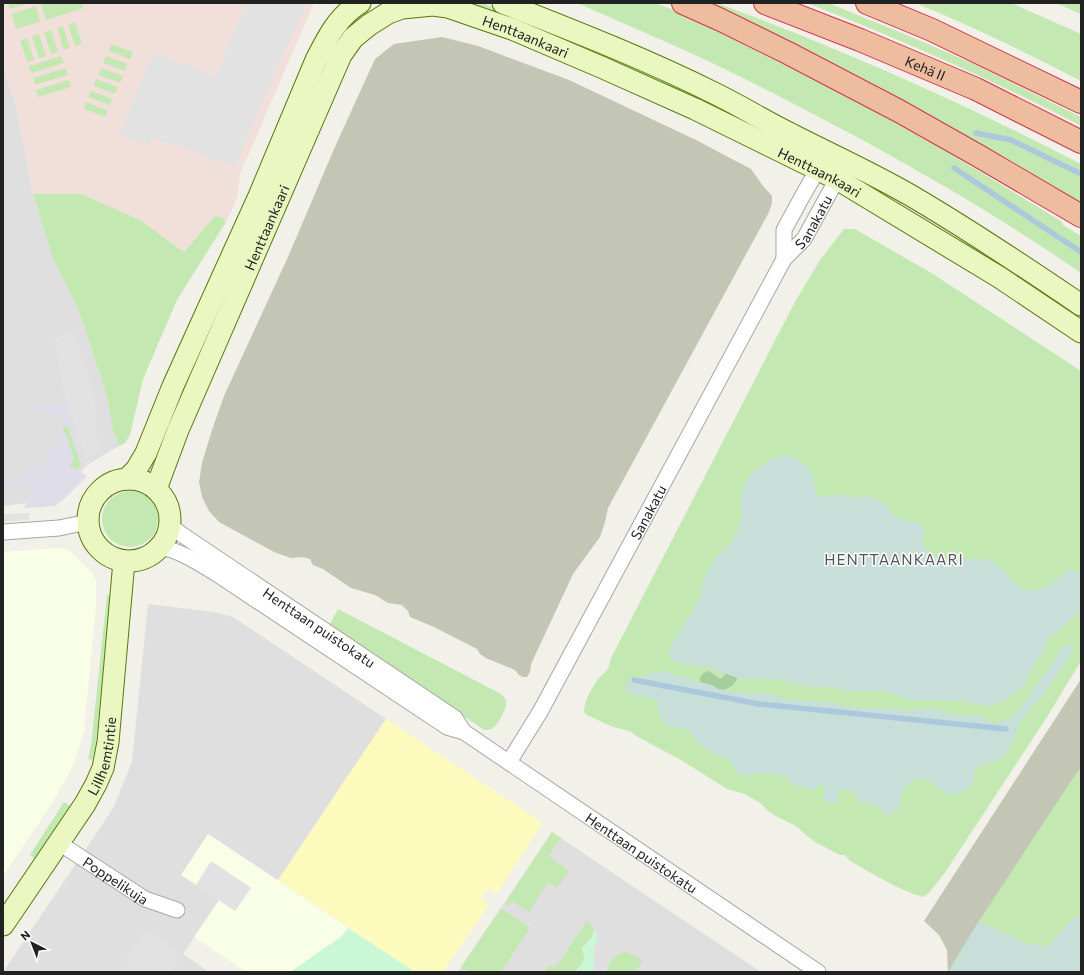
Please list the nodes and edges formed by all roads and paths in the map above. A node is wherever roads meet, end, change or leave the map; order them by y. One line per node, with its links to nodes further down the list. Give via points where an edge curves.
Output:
1 (360, 3): 15 (main road, Henttaankaari, via 339,21 326,39 146,453)
2 (503, 3): 8 (main road, Henttaankaari, via 579,33 714,93)
3 (684, 3): 11 (highway, via 788,53 899,111)
4 (765, 3): 7 (highway, Kehä II, via 976,89)
5 (867, 3): 6 (highway, via 932,30)
6 (1081, 102)
7 (1081, 142)
8 (835, 156): 9 (street, Sanakatu); 10 (street, Sanakatu); 13 (main road, Henttaankaari, via 909,194)
9 (818, 169): 10 (main road, Henttaankaari); 12 (street, Sanakatu, via 784,230); 16 (main road, Henttaankaari, via 681,102 512,29 448,7 433,5 402,8 388,13 353,38 341,55 181,423)
10 (837, 179): 12 (street, Sanakatu, via 804,239); 14 (main road, Henttaankaari, via 999,277)
11 (1081, 216)
12 (784, 259): 23 (street, Sanakatu, via 540,712)
13 (1081, 305)
14 (1081, 332)
15 (127, 479): 16 (main road, via 143,481); 17 (main road, via 116,481 98,492 89,510)
16 (156, 489): 18 (main road, via 165,499 170,511)
17 (88, 522): 19 (street, via 59,528); 21 (main road, via 96,544 106,554)
18 (170, 525): 20 (main road, via 167,537); 22 (street, Henttaan puistokatu, via 455,718)
19 (3, 532)
20 (160, 548): 21 (main road, via 149,556); 22 (street, Henttaan puistokatu, via 171,549 217,574 447,727)
21 (124, 561): 24 (main road, Lillhemtintie, via 108,742 103,768 85,804)
22 (464, 732): 23 (street, Henttaan puistokatu)
23 (509, 762): 27 (street, Henttaan puistokatu)
24 (59, 843): 25 (street, Poppelikuja, via 145,899); 26 (main road, Lillhemtintie)
25 (177, 910)
26 (3, 925)
27 (818, 972)

